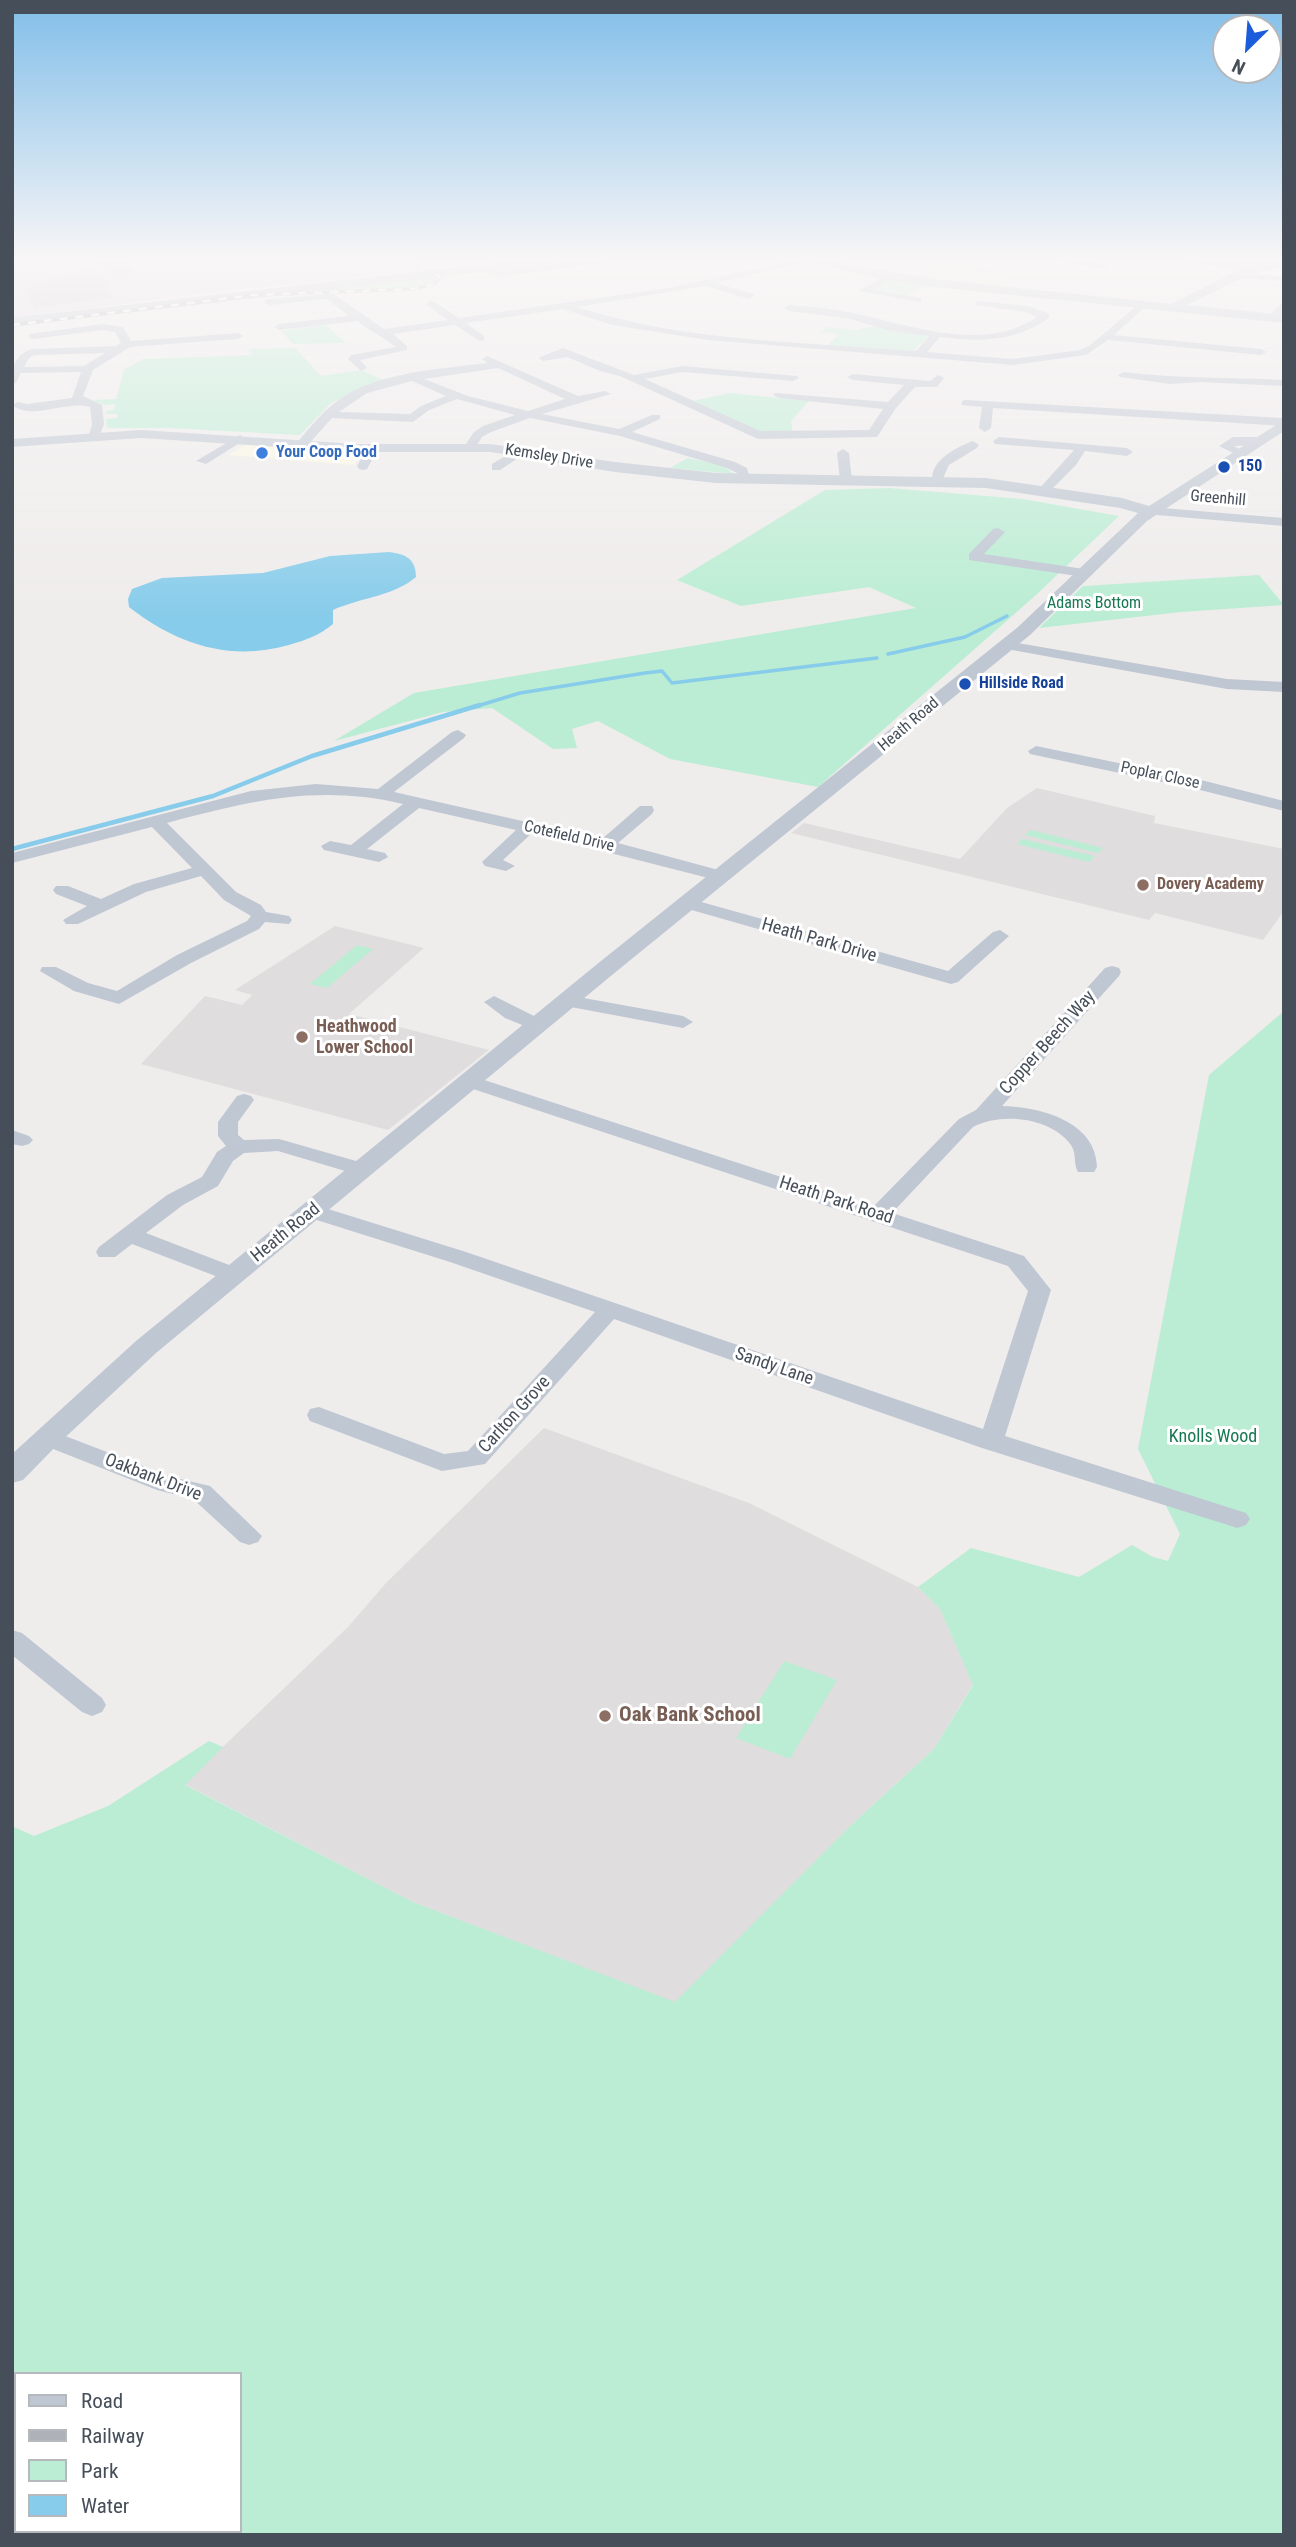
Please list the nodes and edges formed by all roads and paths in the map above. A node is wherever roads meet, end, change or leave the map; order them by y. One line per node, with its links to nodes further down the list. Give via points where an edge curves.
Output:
1 (83, 379): 19 (street)
2 (416, 379): 17 (street); 27 (street, via 358,392)
3 (528, 379): 20 (street)
4 (636, 379): 10 (street)
5 (793, 379): 23 (street, via 779,395)
6 (896, 379): 12 (street)
7 (937, 379): 12 (street, via 933,385)
8 (1142, 379): 14 (street)
9 (1151, 379): 11 (street, via 1218,384)
10 (639, 380): 20 (street); 23 (street, via 758,435 873,434)
11 (1260, 381): 13 (street); 15 (street, via 1265,389)
12 (912, 383): 16 (street)
13 (1284, 383)
14 (1131, 390)
15 (1259, 394)
16 (903, 395): 18 (street); 23 (street)
17 (455, 396): 26 (street); 27 (street, via 413,418)
18 (917, 397)
19 (79, 400): 24 (street); 33 (street, via 96,405)
20 (576, 400): 26 (street)
21 (966, 403): 22 (street)
22 (988, 405): 25 (street, via 1007,401); 30 (street)
23 (891, 406)
24 (19, 409)
25 (1130, 413): 29 (street); 31 (street)
26 (527, 414): 32 (street); 39 (street, via 487,429)
27 (332, 415): 37 (street)
28 (656, 417): 32 (street)
29 (1284, 423): 54 (street, Heath Road)
30 (985, 428)
31 (1130, 430)
32 (620, 433): 45 (street)
33 (95, 435): 34 (street, Kemsley Drive); 36 (street, Kemsley Drive)
34 (240, 439): 37 (street, Kemsley Drive); 46 (street)
35 (999, 441): 40 (street)
36 (12, 443)
37 (302, 444): 41 (street, Kemsley Drive)
38 (973, 445): 52 (street, via 945,461)
39 (470, 447): 41 (street, Kemsley Drive); 42 (street, Kemsley Drive)
40 (1082, 447): 43 (street); 53 (street)
41 (372, 449): 48 (street)
42 (519, 452): 49 (street); 50 (street, Kemsley Drive, via 691,479)
43 (1127, 452)
44 (843, 453): 51 (street)
45 (686, 454): 47 (street); 50 (street, via 731,465 743,471)
46 (202, 461)
47 (667, 465)
48 (363, 466)
49 (496, 467)
50 (744, 479): 51 (street, Kemsley Drive)
51 (846, 480): 52 (street, Kemsley Drive)
52 (937, 480): 53 (street, Kemsley Drive)
53 (1044, 490): 54 (street, Kemsley Drive)
54 (1150, 511): 55 (street, Greenhill); 59 (street, Heath Road)
55 (1284, 522)
56 (998, 532): 58 (street)
57 (957, 554): 58 (street)
58 (974, 557): 59 (street)
59 (1084, 573): 60 (street, Heath Road)
60 (1006, 645): 61 (street, via 1227,684); 77 (street, Heath Road)
61 (1284, 687)
62 (458, 735): 64 (street)
63 (1036, 751): 66 (street, Poplar Close)
64 (381, 794): 65 (street, Cotefield Drive); 68 (street, Cotefield Drive, via 286,790)
65 (416, 802): 69 (street, Cotefield Drive); 72 (street)
66 (1284, 806)
67 (646, 810): 70 (street)
68 (155, 820): 74 (street, Cotefield Drive); 76 (street)
69 (529, 827): 70 (street, Cotefield Drive); 75 (street, via 499,864)
70 (605, 845): 77 (street, Cotefield Drive)
71 (330, 846): 72 (street)
72 (354, 851): 73 (street)
73 (379, 857)
74 (12, 858)
75 (472, 858)
76 (203, 870): 80 (street, via 140,888); 81 (street)
77 (720, 876): 79 (street, Heath Road)
78 (62, 890): 80 (street)
79 (687, 903): 87 (street, Heath Park Drive); 89 (street, Heath Road)
80 (102, 905): 82 (street)
81 (260, 916): 83 (street); 85 (street, via 253,925 111,1004)
82 (72, 920)
83 (282, 920)
84 (999, 936): 87 (street)
85 (50, 971)
86 (1112, 972): 95 (street, Copper Beech Way)
87 (951, 978): 88 (street)
88 (937, 992)
89 (567, 1001): 91 (street); 92 (street, Heath Road)
90 (494, 1002): 92 (street)
91 (683, 1022)
92 (537, 1025): 93 (street, Heath Road)
93 (468, 1082): 98 (street, Heath Road); 100 (street, Heath Park Road)
94 (244, 1100): 96 (street, via 228,1122 228,1136)
95 (984, 1114): 97 (street, Copper Beech Way, via 1017,1112 1050,1121 1074,1135 1085,1151); 100 (street, Copper Beech Way, via 966,1123)
96 (239, 1147): 98 (street, via 279,1145); 101 (street, via 225,1157 210,1181 175,1200)
97 (1086, 1167)
98 (362, 1170): 99 (street, Heath Road)
99 (312, 1211): 103 (street, Heath Road); 104 (street, Sandy Lane)
100 (879, 1214): 107 (street, Heath Park Road, via 1016,1261 1040,1290)
101 (130, 1235): 102 (street); 103 (street)
102 (107, 1252)
103 (234, 1275): 106 (street, Heath Road)
104 (610, 1310): 105 (street, Carlton Grove, via 476,1458 442,1463); 107 (street, Sandy Lane)
105 (318, 1415)
106 (47, 1437): 108 (street, Heath Road); 110 (street, Oakbank Drive, via 166,1484 201,1492)
107 (991, 1442): 109 (street, Sandy Lane)
108 (12, 1473)
109 (1237, 1519)
110 (249, 1535)
111 (12, 1640): 112 (street)
112 (92, 1706)

